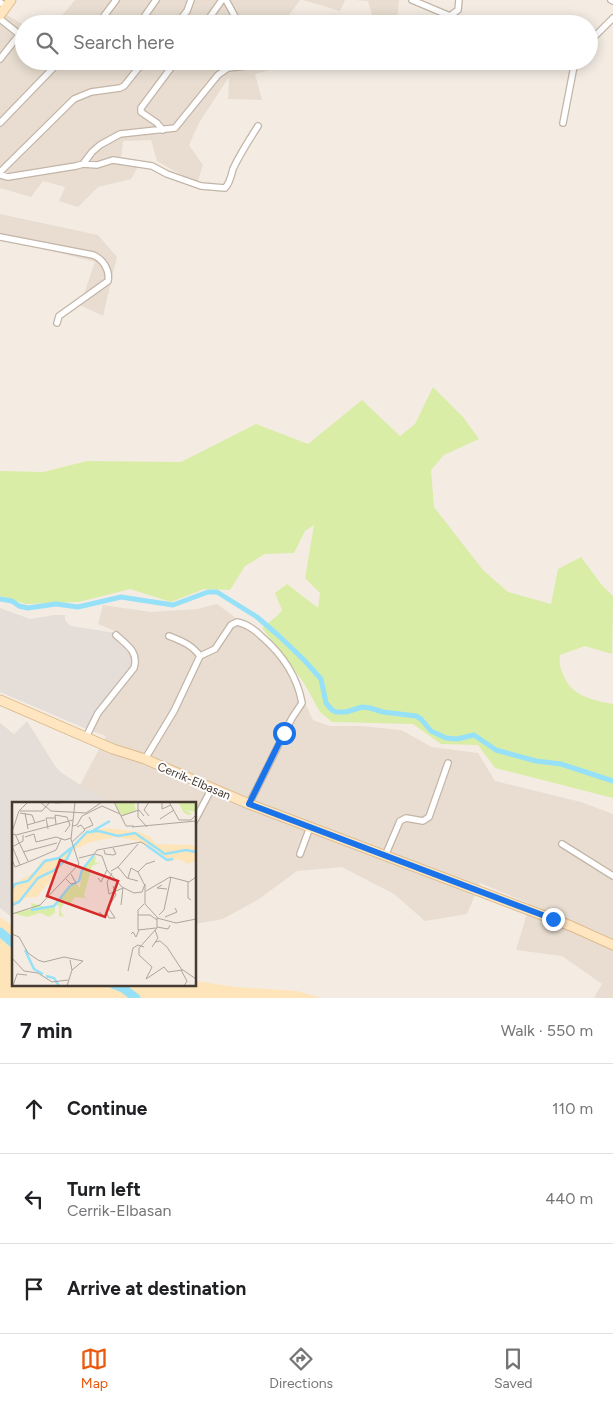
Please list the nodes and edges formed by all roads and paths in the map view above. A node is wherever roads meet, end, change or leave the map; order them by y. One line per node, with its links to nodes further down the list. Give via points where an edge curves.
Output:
1 (116, 0): 9 (street)
2 (156, 0): 10 (street)
3 (191, 0): 11 (street)
4 (222, 0): 12 (street)
5 (226, 0): 13 (street)
6 (412, 0): 14 (street)
7 (459, 0): 15 (street, via 458,10)
8 (6, 3): 16 (main road)
9 (105, 15)
10 (145, 15)
11 (185, 15)
12 (211, 15)
13 (234, 15)
14 (448, 15)
15 (451, 15)
16 (0, 17): 18 (street)
17 (613, 18): 19 (street)
18 (15, 31)
19 (598, 33)
20 (15, 43): 21 (street)
21 (0, 59)
22 (50, 70): 28 (street)
23 (137, 70): 32 (street, via 120,88 92,92 74,99)
24 (169, 70): 30 (street, via 141,108 141,112)
25 (225, 70): 30 (street, via 175,128)
26 (573, 70): 27 (street)
27 (563, 122)
28 (0, 123)
29 (258, 126): 31 (street, via 225,188 201,186 152,166 113,160 97,165)
30 (163, 130): 31 (street, via 125,133 110,138)
31 (82, 164): 32 (street, via 8,177)
32 (0, 174)
33 (0, 237): 34 (street, via 100,258 109,275 108,281 59,316)
34 (57, 322)
35 (116, 635): 39 (street, via 131,648 136,662 98,713)
36 (169, 636): 37 (street, via 195,648)
37 (200, 656): 40 (street, via 174,711); 43 (street, via 215,649 232,625 242,623 276,648 296,683 302,703)
38 (0, 700): 39 (main road, Cerrik-Elbasan)
39 (86, 737): 40 (main road, Cerrik-Elbasan)
40 (144, 760): 42 (main road, Cerrik-Elbasan)
41 (448, 764): 48 (street, via 427,820 406,818 400,821)
42 (212, 788): 43 (main road, Cerrik-Elbasan); 44 (street)
43 (249, 804): 45 (main road, Cerrik-Elbasan)
44 (196, 818)
45 (310, 827): 47 (street); 48 (main road, Cerrik-Elbasan)
46 (562, 844): 49 (street)
47 (300, 854)
48 (384, 856): 50 (main road, Cerrik-Elbasan)
49 (613, 876)
50 (613, 945)

